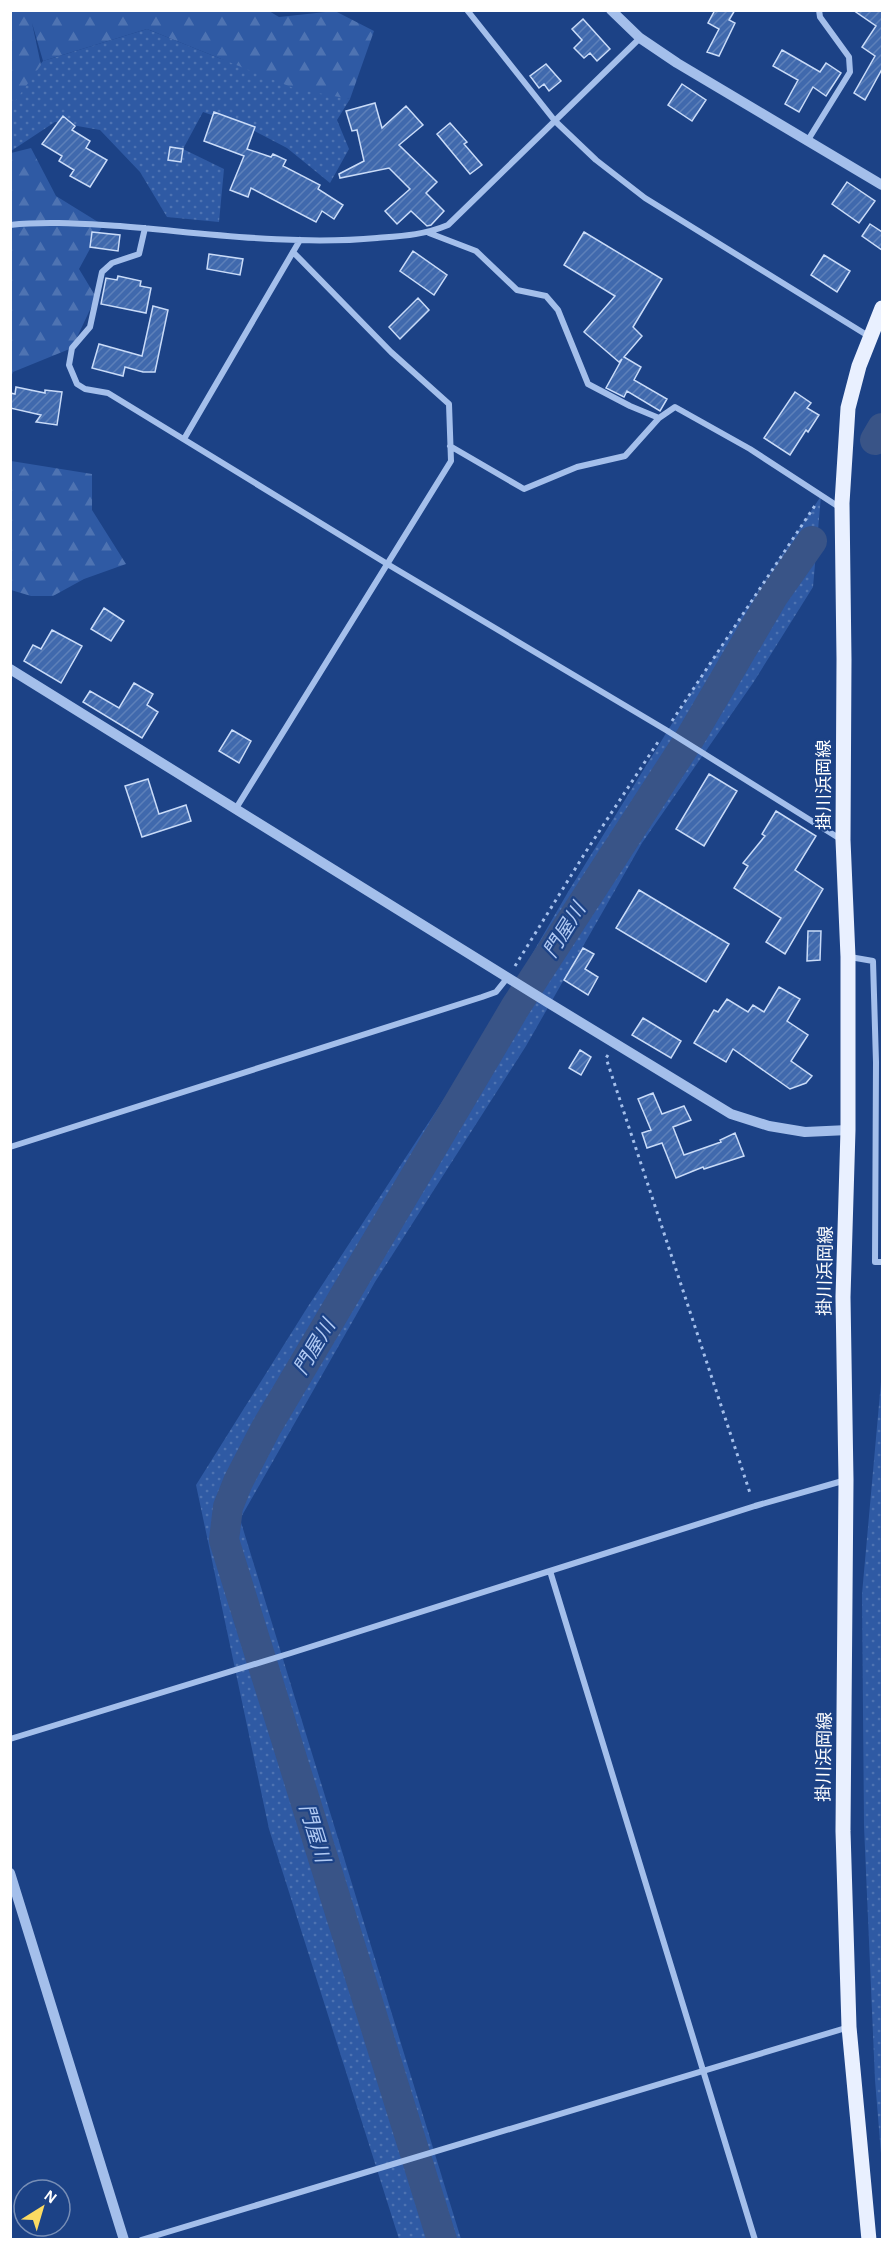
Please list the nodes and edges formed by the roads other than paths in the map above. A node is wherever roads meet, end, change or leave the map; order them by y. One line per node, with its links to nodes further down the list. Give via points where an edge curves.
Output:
1 (467, 10): 5 (street)
2 (611, 10): 4 (street)
3 (819, 10): 6 (street, via 849,57 850,72)
4 (640, 38): 5 (street); 6 (street)
5 (555, 121): 10 (street, via 448,225); 14 (street, via 645,198)
6 (808, 140): 7 (street)
7 (882, 184)
8 (10, 225): 9 (street, via 36,222)
9 (145, 228): 11 (street); 16 (street, via 139,254 112,263 102,272 90,327 72,348 69,365 77,384 108,393)
10 (429, 233): 11 (street, via 356,240); 15 (street, via 476,251 517,290 546,296 558,310 588,384)
11 (300, 240): 12 (street)
12 (293, 252): 16 (street); 17 (street, via 391,352 449,404)
13 (882, 308): 14 (main road, 掛川浜岡線)
14 (870, 337): 18 (main road, 掛川浜岡線, via 848,408)
15 (659, 418): 17 (street, via 625,456 577,467 524,489); 18 (street, via 675,407 694,416)
16 (184, 439): 19 (street)
17 (450, 446): 19 (street, via 451,461)
18 (842, 508): 22 (main road, 掛川浜岡線)
19 (388, 565): 21 (street); 22 (street)
20 (10, 669): 21 (street)
21 (236, 810): 24 (street)
22 (843, 840): 23 (main road, 掛川浜岡線)
23 (848, 957): 25 (main road, 掛川浜岡線); 27 (street, via 873,962 875,1262)
24 (508, 978): 25 (street, via 731,1114 805,1132); 26 (street, via 496,992 482,997)
25 (848, 1130): 28 (main road, 掛川浜岡線, via 843,1297)
26 (10, 1147)
27 (882, 1263)
28 (846, 1480): 29 (street); 32 (main road, 掛川浜岡線, via 843,1831)
29 (550, 1571): 30 (street); 33 (street)
30 (10, 1740)
31 (10, 1874): 34 (street)
32 (849, 2027): 33 (street); 37 (main road, 掛川浜岡線)
33 (703, 2071): 35 (street); 36 (street)
34 (124, 2240)
35 (141, 2240)
36 (755, 2240)
37 (869, 2240)

